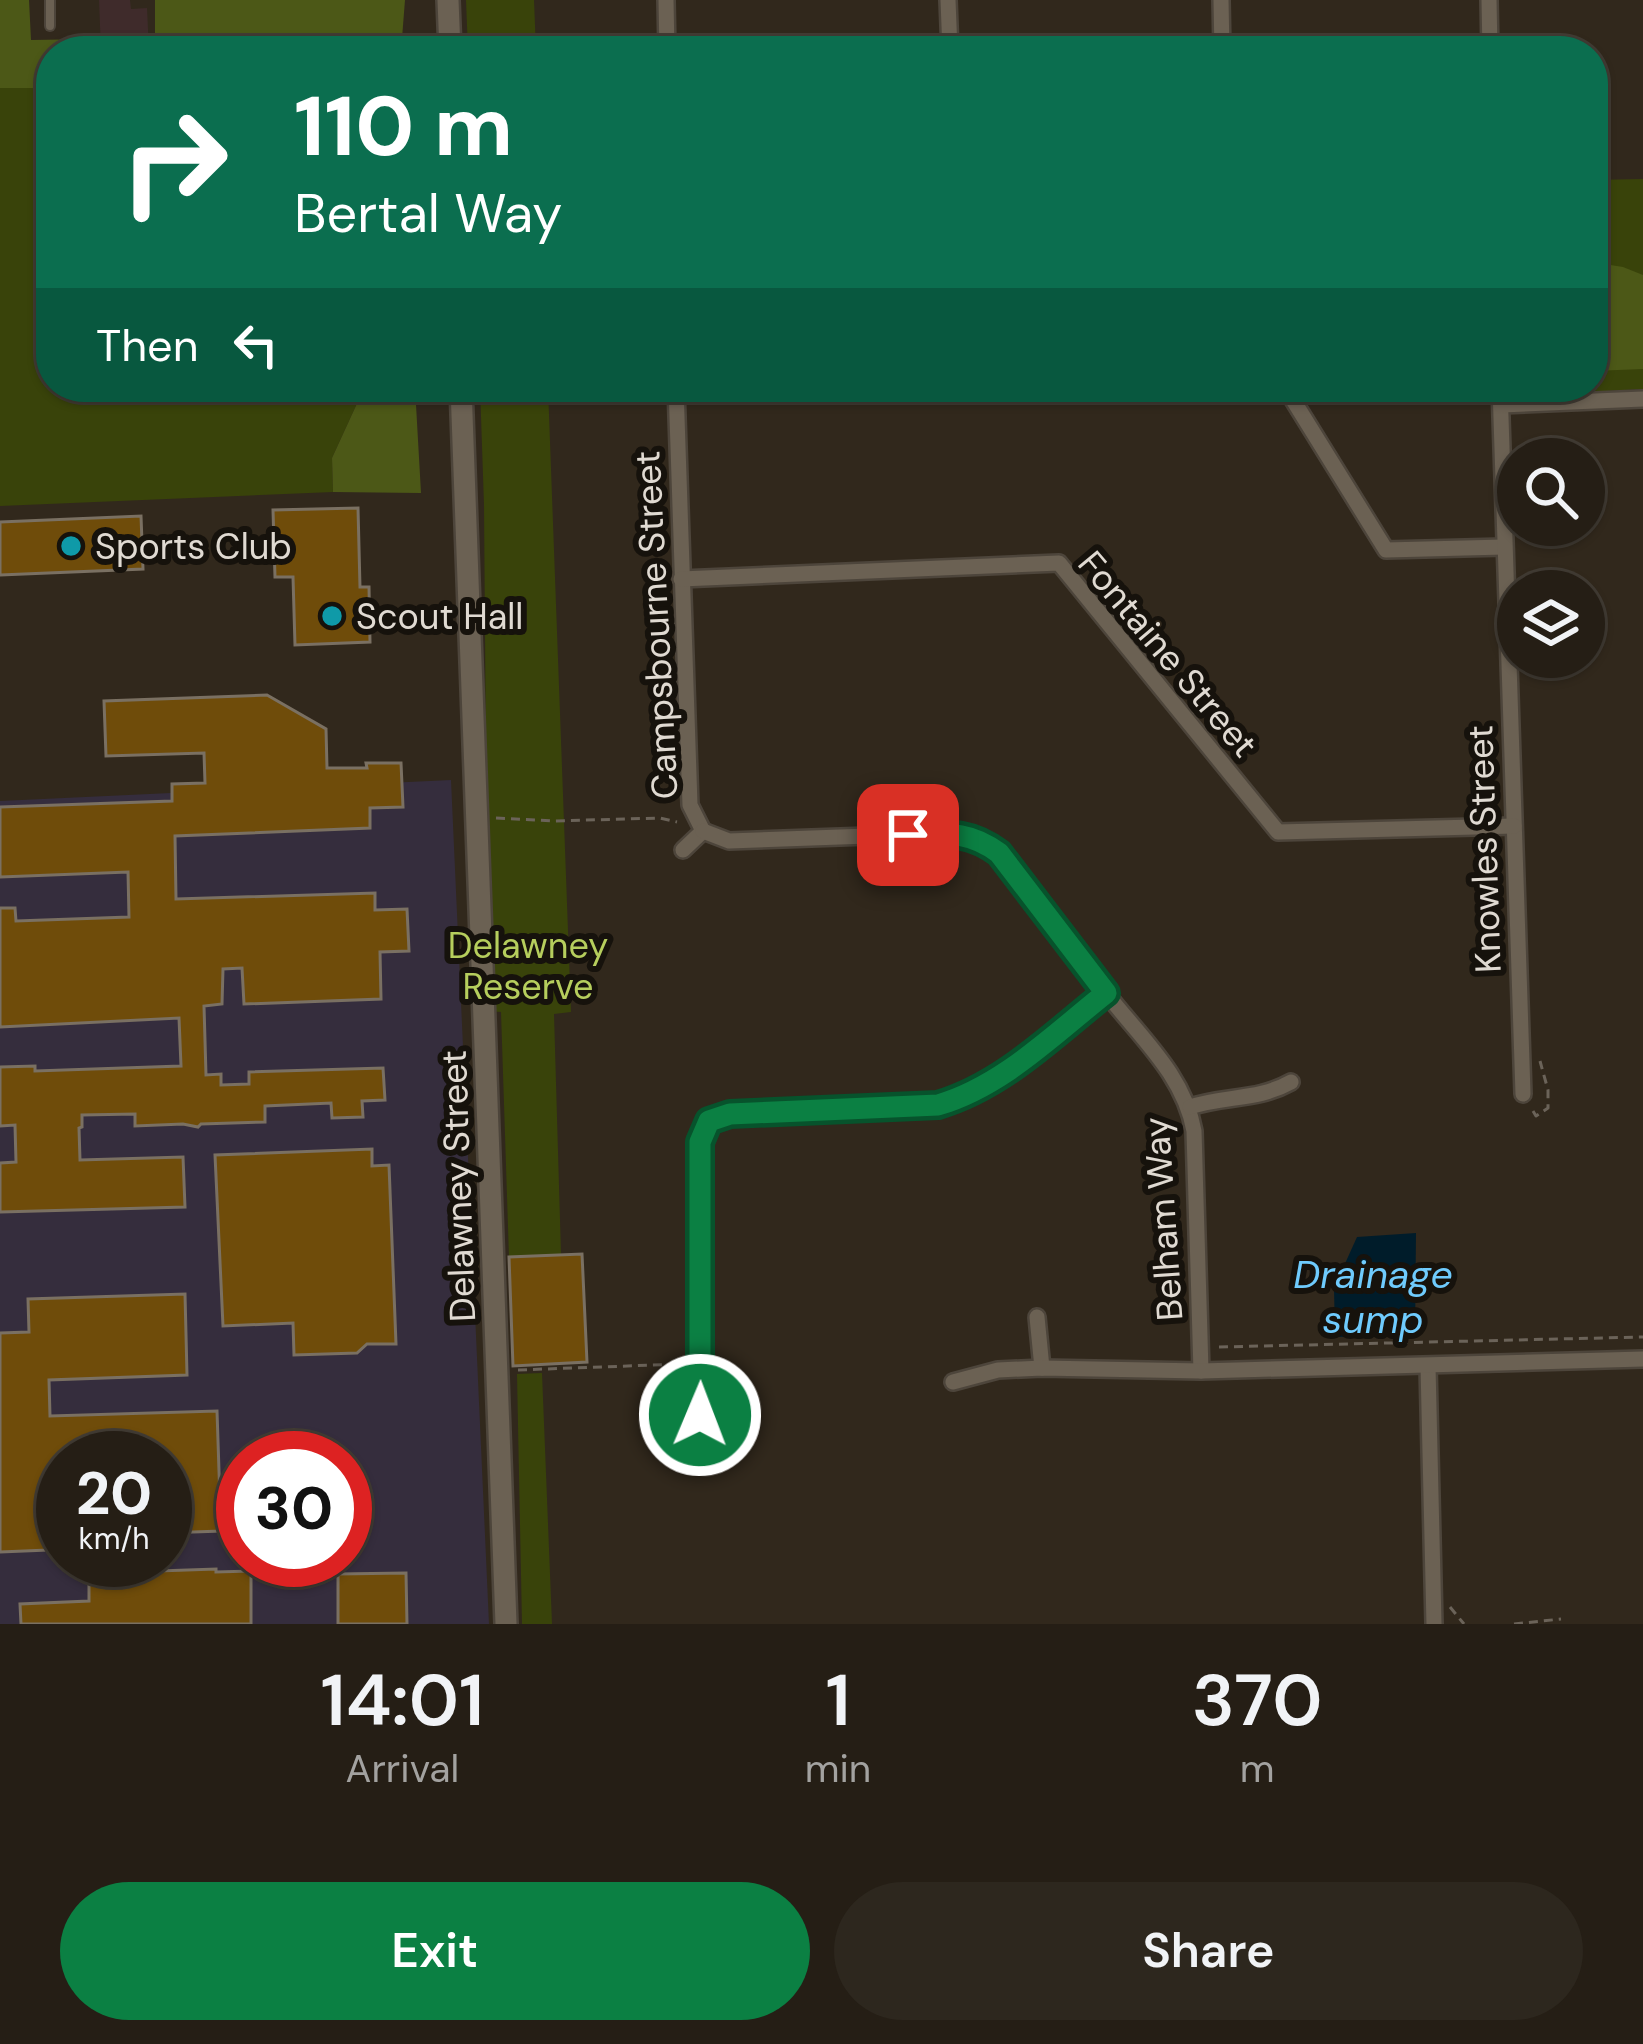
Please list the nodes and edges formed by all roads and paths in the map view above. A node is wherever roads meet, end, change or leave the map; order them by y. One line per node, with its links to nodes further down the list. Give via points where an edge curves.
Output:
1 (50, 0): 7 (lane)
2 (448, 0): 8 (street)
3 (666, 0): 9 (street)
4 (948, 0): 10 (street)
5 (1220, 0): 11 (street)
6 (1489, 0): 12 (street)
7 (50, 26)
8 (449, 36)
9 (667, 36)
10 (949, 36)
11 (1221, 36)
12 (1490, 36)
13 (1643, 399): 14 (street)
14 (1608, 400)
15 (462, 402): 43 (street, Delawney Street)
16 (676, 402): 22 (street, Campsbourne Street)
17 (1295, 402): 21 (street, via 1386,550)
18 (1501, 402): 20 (street, Knowles Street)
19 (1572, 402): 20 (street)
20 (1501, 405): 21 (street, Knowles Street)
21 (1504, 547): 25 (street, Knowles Street)
22 (681, 579): 24 (street, Campsbourne Street, via 690,805); 25 (street, Fontaine Street, via 1059,563 1278,832)
23 (494, 818): 24 (path)
24 (700, 825): 26 (street, Campsbourne Street); 27 (street, Belham Way, via 729,841 979,838)
25 (1514, 826): 29 (street, Knowles Street)
26 (682, 850)
27 (1106, 993): 30 (street, Belham Way); 35 (street, via 966,1096 938,1105 709,1121 700,1142)
28 (1291, 1082): 30 (street, via 1268,1095)
29 (1523, 1094)
30 (1190, 1107): 39 (street, Belham Way)
31 (1037, 1317): 37 (street)
32 (1643, 1337): 33 (path)
33 (1216, 1347)
34 (1643, 1359): 36 (street)
35 (702, 1364): 38 (path); 41 (street)
36 (1428, 1366): 39 (street); 44 (street)
37 (1042, 1368): 39 (street); 40 (street)
38 (513, 1370)
39 (1201, 1371)
40 (953, 1382)
41 (700, 1415)
42 (1561, 1619): 45 (path)
43 (506, 1624)
44 (1434, 1624)
45 (1514, 1624)

